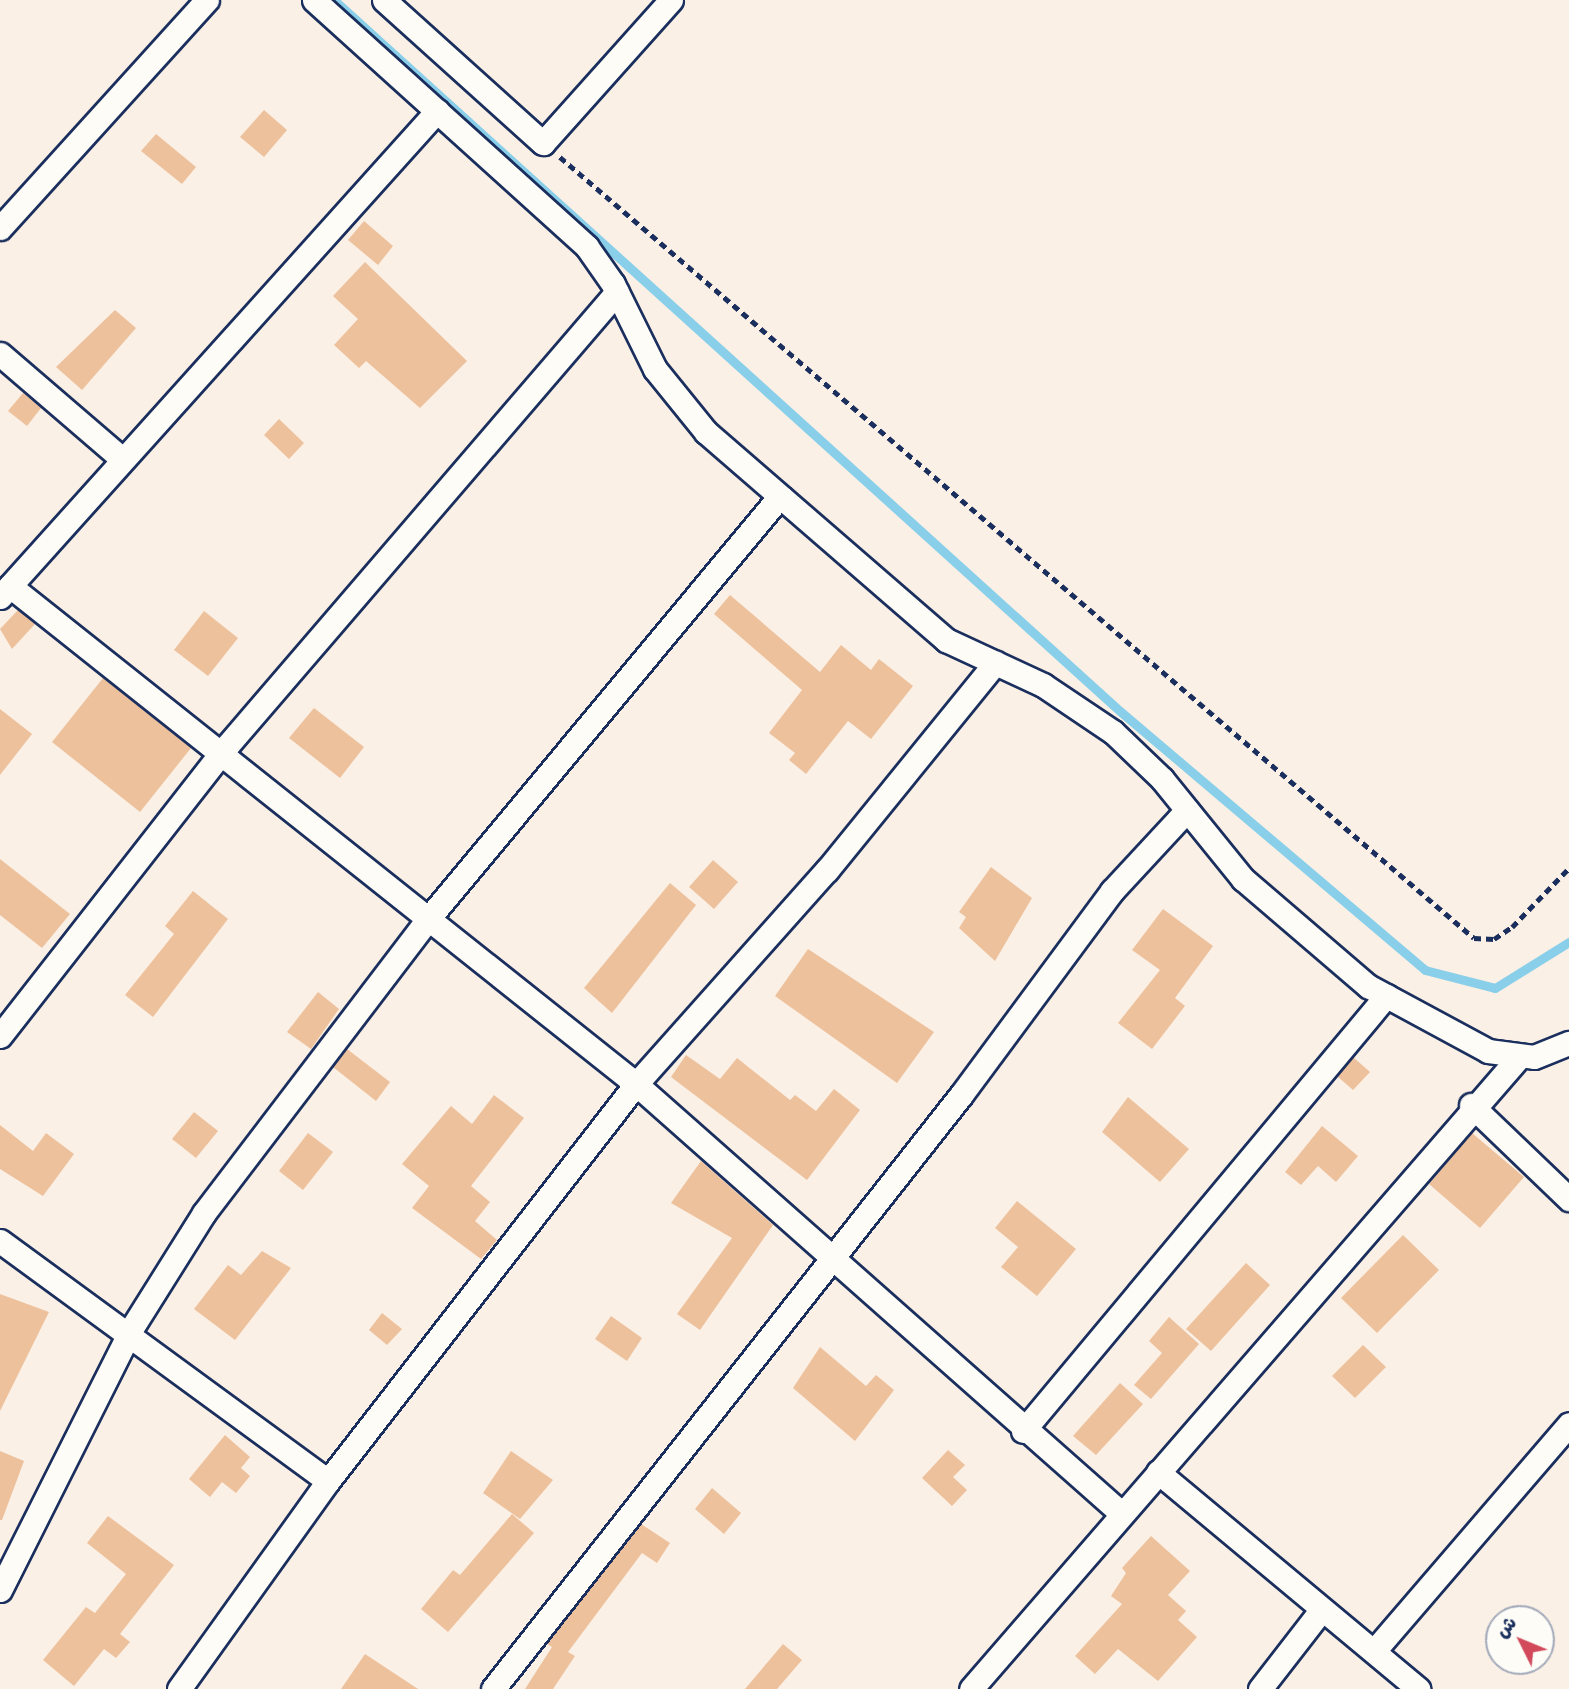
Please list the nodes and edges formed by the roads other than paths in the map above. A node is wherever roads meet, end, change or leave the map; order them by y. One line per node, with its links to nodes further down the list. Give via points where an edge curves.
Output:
1 (207, 0): 6 (street)
2 (314, 0): 5 (street)
3 (384, 0): 4 (street, via 543,143)
4 (671, 0)
5 (437, 111): 7 (street, via 573,234); 9 (street)
6 (0, 228)
7 (617, 292): 10 (street, via 633,334 679,401); 13 (street)
8 (0, 354): 9 (street)
9 (121, 458): 11 (street)
10 (780, 496): 12 (street, via 946,640); 15 (street)
11 (5, 592): 13 (street)
12 (995, 663): 14 (street, via 1043,685 1113,732); 20 (street, via 827,870)
13 (219, 754): 15 (street); 17 (street)
14 (1186, 810): 16 (street, via 1282,918); 24 (street, via 1112,891)
15 (428, 919): 20 (street); 25 (street, via 204,1213)
16 (1386, 996): 19 (street, via 1488,1051); 27 (street)
17 (0, 1037)
18 (1569, 1043): 19 (street)
19 (1518, 1058): 21 (street)
20 (636, 1084): 24 (street); 29 (street)
21 (1471, 1105): 22 (street); 28 (street)
22 (1565, 1187)
23 (0, 1241): 25 (street)
24 (832, 1257): 27 (street); 35 (street)
25 (130, 1331): 29 (street); 31 (street)
26 (1569, 1424): 33 (street)
27 (1023, 1431): 30 (street)
28 (1157, 1472): 30 (street); 32 (street)
29 (328, 1481): 34 (street)
30 (1121, 1513): 36 (street)
31 (0, 1590)
32 (1319, 1613): 33 (street); 37 (street)
33 (1374, 1651): 38 (street)
34 (178, 1689)
35 (493, 1689)
36 (971, 1689)
37 (1260, 1689)
38 (1418, 1689)

